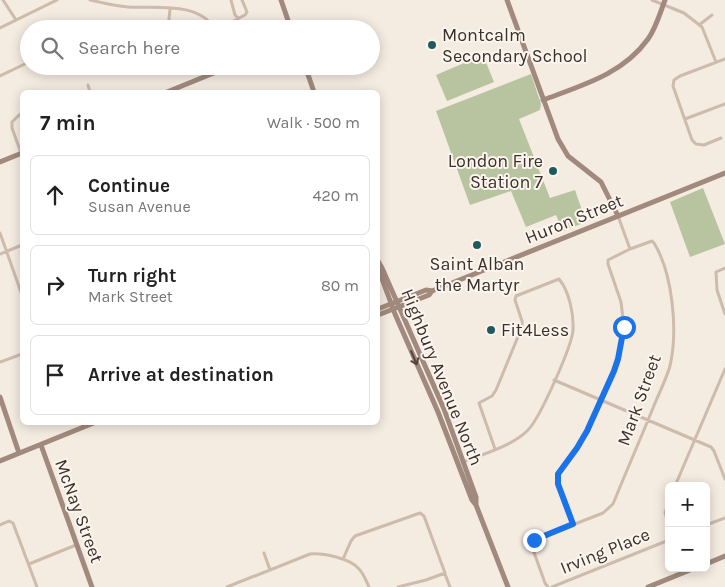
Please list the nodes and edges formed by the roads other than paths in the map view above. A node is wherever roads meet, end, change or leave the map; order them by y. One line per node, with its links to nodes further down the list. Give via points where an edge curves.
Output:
1 (3, 0): 13 (street)
2 (57, 0): 13 (street)
3 (90, 0): 10 (street, via 116,6)
4 (232, 0): 12 (street)
5 (242, 0): 12 (street, via 246,14)
6 (281, 0): 16 (main road)
7 (507, 0): 29 (main road)
8 (652, 0): 9 (street)
9 (664, 2): 17 (street); 29 (main road, via 648,38 616,70)
10 (170, 9): 14 (street); 15 (street, via 185,9)
11 (712, 14): 17 (street)
12 (239, 19)
13 (16, 20): 18 (street)
14 (169, 20)
15 (207, 20)
16 (288, 20)
17 (699, 25): 20 (street)
18 (0, 28)
19 (725, 58): 20 (street)
20 (716, 62): 32 (street, via 674,80 673,86)
21 (20, 66): 24 (street)
22 (208, 75): 27 (main road)
23 (308, 75): 28 (main road)
24 (0, 76)
25 (88, 85): 26 (street)
26 (89, 90)
27 (172, 90)
28 (313, 90)
29 (544, 100): 38 (main road, via 568,156 601,182)
30 (725, 104): 32 (street)
31 (20, 115): 34 (street, via 12,122 12,128)
32 (685, 119): 33 (street, via 696,144 704,145)
33 (721, 138)
34 (20, 148)
35 (20, 154): 36 (main road)
36 (0, 162)
37 (725, 173): 38 (main road, Huron Street)
38 (618, 216): 41 (street); 48 (main road, Huron Street, via 432,291 429,295)
39 (0, 234): 42 (street)
40 (20, 246): 42 (street)
41 (630, 249): 58 (street, via 608,260 621,302 624,327 618,359); 59 (street, Mark Street, via 654,243 671,290 674,334 670,367)
42 (6, 251): 43 (street); 47 (street)
43 (0, 254)
44 (380, 264): 48 (main road, Highbury Avenue North)
45 (725, 268): 49 (street, via 716,272)
46 (380, 272): 48 (main road, Highbury Avenue North)
47 (20, 290)
48 (395, 305): 50 (main road, Huron Street); 51 (main road, Huron Street); 66 (main road, Highbury Avenue North, via 444,409)
49 (724, 308): 52 (street)
50 (380, 309)
51 (380, 314)
52 (725, 314)
53 (20, 355): 54 (street)
54 (0, 362)
55 (725, 371): 61 (street)
56 (554, 380): 58 (street); 63 (street, via 528,431); 63 (street, via 573,332 567,296 559,280 516,296 522,328 496,390 479,403)
57 (0, 397): 64 (main road)
58 (600, 399): 59 (street); 70 (street, via 587,431 558,474 558,484)
59 (648, 420): 61 (street); 70 (street, Mark Street, via 613,504 604,512)
60 (89, 425): 62 (main road)
61 (694, 439): 67 (street, via 711,447); 68 (street)
62 (41, 445): 64 (main road); 75 (main road, McNay Street)
63 (495, 449): 66 (street)
64 (19, 453): 65 (main road)
65 (0, 461)
66 (461, 463): 90 (main road, Highbury Avenue North)
67 (725, 479)
68 (677, 482)
69 (725, 518): 71 (street)
70 (573, 524): 74 (street, Mark Street)
71 (710, 524)
72 (0, 525): 80 (street, via 13,523)
73 (665, 542): 92 (street, Irving Place)
74 (531, 544): 91 (street, Irving Place)
75 (76, 545): 80 (street); 85 (main road, McNay Street)
76 (264, 553): 81 (street)
77 (725, 556): 79 (main road)
78 (342, 559): 81 (street, via 320,553 310,554); 83 (street, via 355,536 420,513 424,516); 87 (street, via 358,567)
79 (710, 562)
80 (28, 564): 84 (street)
81 (270, 570): 86 (street)
82 (681, 572): 93 (main road)
83 (445, 573): 88 (street); 89 (street)
84 (37, 587)
85 (92, 587)
86 (227, 587)
87 (369, 587)
88 (398, 587)
89 (450, 587)
90 (508, 587)
91 (548, 587)
92 (552, 587)
93 (648, 587)

